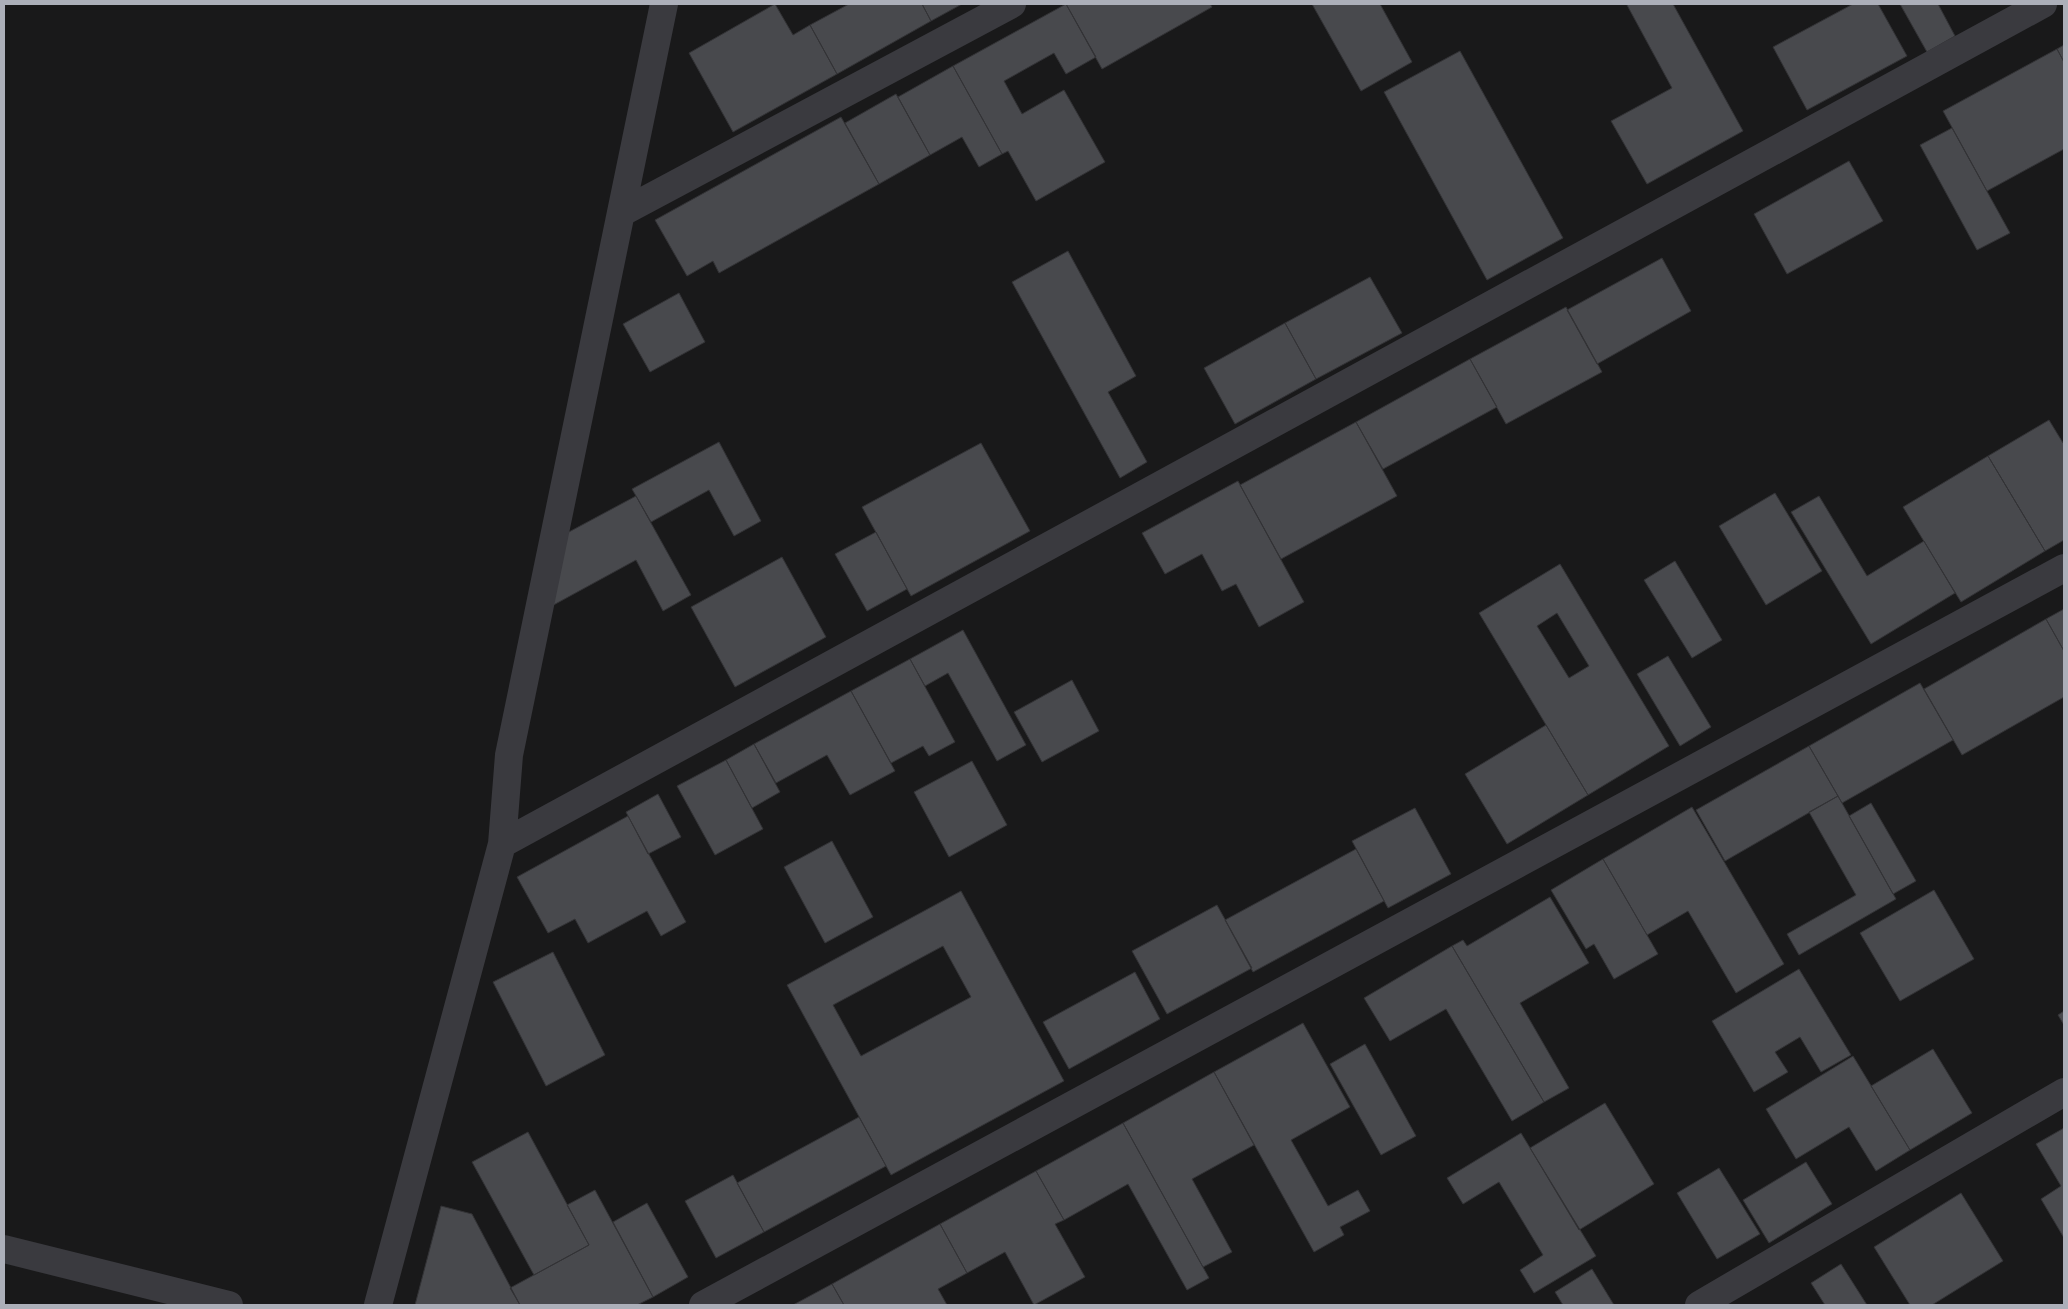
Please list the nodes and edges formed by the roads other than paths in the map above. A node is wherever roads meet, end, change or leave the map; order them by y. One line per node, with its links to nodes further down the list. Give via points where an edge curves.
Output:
1 (664, 4): 4 (street)
2 (1012, 4): 4 (street)
3 (2043, 4): 6 (street)
4 (621, 213): 6 (street, via 509,755)
5 (2064, 568): 11 (street)
6 (502, 844): 10 (street)
7 (2064, 1092): 12 (street)
8 (4, 1250): 9 (street)
9 (229, 1305)
10 (378, 1305)
11 (703, 1305)
12 (1699, 1305)

